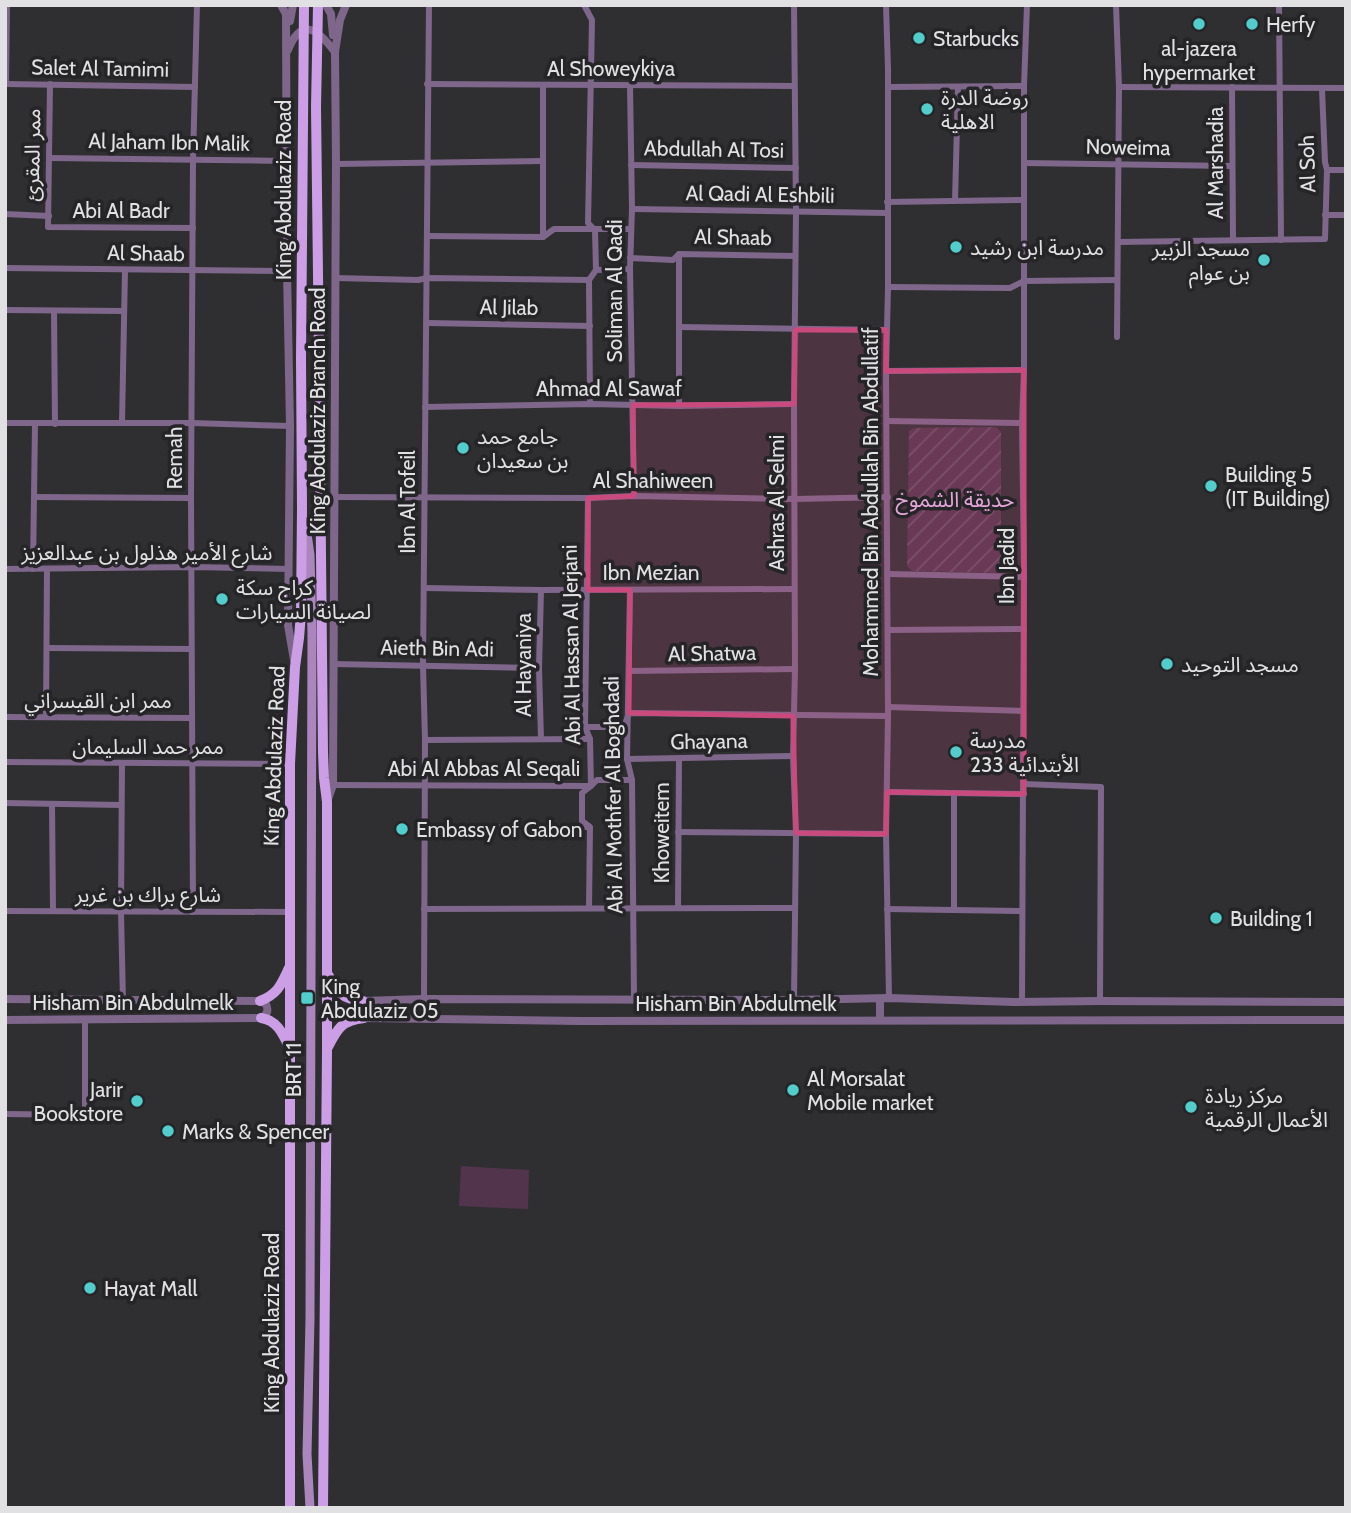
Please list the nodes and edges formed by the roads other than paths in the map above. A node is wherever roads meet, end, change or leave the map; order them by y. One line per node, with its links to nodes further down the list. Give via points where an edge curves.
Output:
1 (7, 5): 18 (street)
2 (197, 5): 26 (street, Remah)
3 (281, 5): 17 (street, via 286,14)
4 (293, 5): 17 (street)
5 (304, 5): 113 (main road, King Abdulaziz Road, bridge)
6 (318, 5): 114 (main road, King Abdulaziz Road, bridge)
7 (326, 5): 16 (street)
8 (345, 5): 16 (street, King Abdulaziz Branch Road)
9 (429, 5): 20 (street, Ibn Al Tofeil)
10 (584, 5): 22 (street, Soliman Al Qadi, via 592,20)
11 (794, 5): 24 (street, Ashras Al Selmi)
12 (887, 5): 27 (street, Mohammed Bin Abdullah Bin Abdullatif)
13 (1027, 5): 25 (street, Ibn Jadid)
14 (1116, 5): 29 (street)
15 (1279, 5): 31 (street)
16 (335, 52): 17 (street, via 311,29 292,41); 40 (street, King Abdulaziz Branch Road)
17 (286, 55): 36 (street, King Abdulaziz Branch Road)
18 (6, 84): 19 (street, Salet Al Tamimi)
19 (50, 84): 26 (street, Salet Al Tamimi); 34 (street, ممر المقرئ)
20 (427, 84): 21 (street, Al Showeykiya); 38 (street, Ibn Al Tofeil)
21 (543, 85): 22 (street, Al Showeykiya); 37 (street)
22 (590, 85): 23 (street, Al Showeykiya); 60 (street, Soliman Al Qadi, via 588,223)
23 (630, 86): 24 (street, Al Showeykiya); 41 (street, Soliman Al Qadi)
24 (794, 86): 44 (street, Ashras Al Selmi)
25 (1024, 86): 28 (street); 39 (street, Ibn Jadid)
26 (195, 87): 35 (street, Remah)
27 (888, 87): 28 (street); 49 (street, Mohammed Bin Abdullah Bin Abdullatif)
28 (958, 87): 48 (street)
29 (1119, 87): 30 (street); 42 (street)
30 (1232, 87): 31 (street); 43 (street, Al Marshadia)
31 (1280, 87): 33 (street); 64 (street)
32 (1346, 88): 33 (street)
33 (1322, 89): 45 (street, Al Soh)
34 (49, 158): 35 (street, Al Jaham Ibn Malik); 56 (street, ممر المقرئ)
35 (193, 159): 36 (street, Al Jaham Ibn Malik); 58 (street, Remah)
36 (288, 161): 74 (street, King Abdulaziz Branch Road)
37 (542, 161): 38 (street); 62 (street)
38 (426, 162): 40 (street); 61 (street, Ibn Al Tofeil)
39 (1024, 163): 42 (street, Noweima); 47 (street, Ibn Jadid)
40 (336, 164): 75 (street, King Abdulaziz Branch Road)
41 (631, 165): 44 (street, Abdullah Al Tosi); 50 (street, Soliman Al Qadi)
42 (1119, 165): 43 (street, Noweima); 65 (street)
43 (1232, 166): 63 (street, Al Marshadia)
44 (796, 168): 51 (street, Ashras Al Selmi)
45 (1327, 170): 46 (street); 54 (street, Al Soh)
46 (1346, 170)
47 (1023, 200): 48 (street); 78 (street, Ibn Jadid)
48 (955, 201): 49 (street)
49 (887, 202): 52 (street, Mohammed Bin Abdullah Bin Abdullatif)
50 (632, 209): 51 (street, Al Qadi Al Eshbili); 59 (street, Soliman Al Qadi)
51 (796, 212): 52 (street, Al Qadi Al Eshbili); 67 (street, Ashras Al Selmi)
52 (887, 213): 80 (street, Mohammed Bin Abdullah Bin Abdullatif)
53 (5, 214): 56 (street, Abi Al Badr)
54 (1325, 215): 55 (street); 64 (street, Al Soh, via 1325,239)
55 (1346, 215)
56 (49, 216): 57 (street, ممر المقرئ)
57 (48, 227): 58 (street, Abi Al Badr)
58 (193, 228): 73 (street, Remah)
59 (630, 229): 60 (street); 68 (street, Soliman Al Qadi)
60 (595, 230): 62 (street, via 554,229); 72 (street, Soliman Al Qadi)
61 (428, 236): 62 (street); 76 (street, Ibn Al Tofeil)
62 (543, 237)
63 (1233, 239): 64 (street); 65 (street)
64 (1281, 240)
65 (1119, 242): 79 (street)
66 (679, 254): 67 (street, Al Shaab); 68 (street, Al Shaab, via 673,260); 86 (street)
67 (795, 256): 87 (street, Ashras Al Selmi)
68 (630, 258): 70 (street, Soliman Al Qadi)
69 (5, 268): 71 (street, Al Shaab)
70 (629, 269): 72 (street); 94 (street, Soliman Al Qadi)
71 (125, 270): 73 (street, Al Shaab); 83 (street)
72 (596, 270): 77 (street, Soliman Al Qadi)
73 (194, 271): 74 (street, Al Shaab); 100 (street, Remah)
74 (287, 271): 104 (street, King Abdulaziz Branch Road)
75 (335, 278): 76 (street); 107 (street, King Abdulaziz Branch Road)
76 (427, 278): 77 (street); 84 (street, Ibn Al Tofeil)
77 (589, 280): 85 (street, Soliman Al Qadi)
78 (1024, 281): 79 (street); 80 (street, via 1010,289); 90 (street, Ibn Jadid)
79 (1118, 281): 89 (street)
80 (888, 287): 88 (street, Mohammed Bin Abdullah Bin Abdullatif)
81 (5, 310): 82 (street)
82 (54, 311): 83 (street); 103 (street)
83 (123, 311): 99 (street)
84 (427, 323): 85 (street, Al Jilab); 96 (street, Ibn Al Tofeil)
85 (590, 326): 92 (street, Soliman Al Qadi)
86 (680, 327): 87 (street); 95 (street)
87 (795, 330): 88 (street); 93 (street, Ashras Al Selmi)
88 (886, 330): 91 (street, Mohammed Bin Abdullah Bin Abdullatif)
89 (1117, 337)
90 (1024, 370): 91 (street); 101 (street, Ibn Jadid)
91 (886, 371): 97 (street, Mohammed Bin Abdullah Bin Abdullatif)
92 (590, 404): 94 (street, Ahmad Al Sawaf); 96 (street, Ahmad Al Sawaf)
93 (794, 404): 95 (street, Ahmad Al Sawaf); 112 (street, Ashras Al Selmi)
94 (633, 405): 95 (street, Ahmad Al Sawaf); 105 (street, Soliman Al Qadi)
95 (680, 406)
96 (425, 407): 110 (street, Ibn Al Tofeil)
97 (887, 421): 101 (street); 108 (street, Mohammed Bin Abdullah Bin Abdullatif)
98 (5, 423): 102 (street)
99 (122, 423): 100 (street); 103 (street)
100 (192, 423): 104 (street); 109 (street, Remah)
101 (1022, 423): 121 (street, Ibn Jadid)
102 (35, 424): 103 (street); 106 (street)
103 (55, 424)
104 (290, 426): 119 (street, King Abdulaziz Branch Road)
105 (634, 496): 111 (street, Al Shahiween); 112 (street, Al Shahiween)
106 (34, 497): 109 (street); 117 (street)
107 (335, 497): 110 (street, Al Shahiween); 132 (street, King Abdulaziz Branch Road)
108 (888, 497): 112 (street, Al Shahiween); 120 (street, Mohammed Bin Abdullah Bin Abdullatif)
109 (191, 498): 115 (street, Remah)
110 (425, 498): 111 (street, Al Shahiween); 122 (street, Ibn Al Tofeil)
111 (588, 498): 125 (street, Abi Al Hassan Al Jerjani)
112 (795, 499): 123 (street, Ashras Al Selmi)
113 (302, 508): 129 (main road, BRT 11, via 310,555); 134 (main road, King Abdulaziz Road, via 301,613)
114 (321, 552): 129 (main road, BRT 11, via 315,568); 165 (main road, King Abdulaziz Road)
115 (192, 568): 118 (street, شارع الأمير هذلول بن عبدالعزيز); 119 (street, شارع الأمير هذلول بن عبدالعزيز); 131 (street, Remah)
116 (5, 569): 117 (street, شارع الأمير هذلول بن عبدالعزيز)
117 (33, 569): 118 (street, شارع الأمير هذلول بن عبدالعزيز)
118 (47, 569): 130 (street)
119 (289, 569): 134 (street, King Abdulaziz Branch Road)
120 (888, 574): 121 (street); 128 (street, Mohammed Bin Abdullah Bin Abdullatif)
121 (1024, 577): 127 (street, Ibn Jadid)
122 (425, 588): 124 (street, Ibn Mezian); 133 (street, Ibn Al Tofeil)
123 (794, 589): 126 (street, Ibn Mezian); 136 (street, Ashras Al Selmi)
124 (541, 590): 125 (street, Ibn Mezian); 135 (street, Al Hayaniya)
125 (588, 590): 126 (street, Ibn Mezian); 146 (street, Abi Al Hassan Al Jerjani)
126 (630, 590): 137 (street, Abi Al Mothfer Al Boghdadi)
127 (1024, 629): 128 (street); 139 (street, Ibn Jadid)
128 (888, 630): 138 (street, Mohammed Bin Abdullah Bin Abdullatif)
129 (312, 633): 215 (main road, BRT 11)
130 (47, 648): 131 (street); 144 (street)
131 (191, 649): 145 (street, Remah)
132 (333, 664): 133 (street, Aieth Bin Adi); 160 (street, King Abdulaziz Branch Road)
133 (423, 666): 135 (street, Aieth Bin Adi); 149 (street, Ibn Al Tofeil)
134 (295, 667): 156 (main road, King Abdulaziz Road)
135 (539, 668): 147 (street, Al Hayaniya)
136 (795, 669): 137 (street, Al Shatwa); 141 (street, Ashras Al Selmi)
137 (629, 671): 140 (street, Abi Al Mothfer Al Boghdadi)
138 (888, 707): 139 (street); 142 (street, Mohammed Bin Abdullah Bin Abdullatif)
139 (1023, 711): 159 (street, Ibn Jadid)
140 (629, 713): 141 (street); 146 (street, via 624,727); 151 (street, Abi Al Mothfer Al Boghdadi)
141 (793, 716): 142 (street); 150 (street, Ashras Al Selmi)
142 (888, 716): 162 (street, Mohammed Bin Abdullah Bin Abdullatif)
143 (5, 717): 144 (street, ممر ابن القيسراني)
144 (46, 717): 145 (street, ممر ابن القيسراني)
145 (191, 718): 155 (street, Remah)
146 (585, 727): 148 (street, Abi Al Hassan Al Jerjani)
147 (541, 739): 148 (street); 149 (street)
148 (590, 739): 161 (street, Abi Al Hassan Al Jerjani)
149 (425, 740): 158 (street, Ibn Al Tofeil)
150 (793, 756): 152 (street, Ghayana); 172 (street, Ashras Al Selmi)
151 (627, 759): 152 (street, Ghayana); 157 (street, Abi Al Mothfer Al Boghdadi)
152 (679, 759): 171 (street, Khoweitem)
153 (5, 762): 154 (street, ممر حمد السليمان)
154 (122, 763): 155 (street, ممر حمد السليمان); 168 (street)
155 (193, 764): 156 (street, ممر حمد السليمان); 185 (street, Remah)
156 (290, 764): 186 (main road, King Abdulaziz Road)
157 (632, 780): 161 (street, Abi Al Abbas Al Seqali, via 597,780); 178 (street, Abi Al Mothfer Al Boghdadi)
158 (425, 784): 160 (street, Abi Al Abbas Al Seqali); 161 (street, Abi Al Abbas Al Seqali); 170 (street, Ibn Al Tofeil)
159 (1024, 784): 164 (street, Ibn Jadid); 197 (street, via 1101,787)
160 (333, 785): 165 (street, King Abdulaziz Branch Road)
161 (591, 786): 169 (street, Abi Al Hassan Al Jerjani, via 582,793 582,821)
162 (887, 792): 163 (street); 173 (street, Mohammed Bin Abdullah Bin Abdullatif)
163 (954, 794): 164 (street); 180 (street)
164 (1024, 794): 183 (street, Ibn Jadid)
165 (327, 802): 188 (main road, King Abdulaziz Road)
166 (5, 803): 167 (street)
167 (52, 804): 168 (street); 182 (street)
168 (121, 805): 184 (street)
169 (590, 827): 170 (street); 174 (street, Abi Al Hassan Al Jerjani)
170 (424, 828): 177 (street, Ibn Al Tofeil)
171 (678, 832): 172 (street); 175 (street, Khoweitem)
172 (796, 833): 173 (street); 176 (street, Ashras Al Selmi)
173 (886, 834): 179 (street, Mohammed Bin Abdullah Bin Abdullatif)
174 (589, 908): 177 (street); 178 (street)
175 (678, 908): 176 (street); 178 (street)
176 (794, 908): 193 (street, Ashras Al Selmi)
177 (424, 909): 191 (street, Ibn Al Tofeil)
178 (633, 909): 192 (street, Abi Al Mothfer Al Boghdadi)
179 (887, 909): 180 (street); 189 (street, Mohammed Bin Abdullah Bin Abdullatif)
180 (954, 910): 183 (street)
181 (5, 911): 182 (street, شارع براك بن غرير)
182 (53, 911): 184 (street, شارع براك بن غرير)
183 (1021, 911): 198 (street, Ibn Jadid)
184 (121, 912): 185 (street, شارع براك بن غرير); 194 (street)
185 (193, 912): 186 (street, شارع براك بن غرير)
186 (290, 912): 187 (main road, King Abdulaziz Road)
187 (290, 966): 195 (main road, via 272,997); 212 (main road, King Abdulaziz Road)
188 (327, 968): 196 (main road, via 341,995); 211 (main road, King Abdulaziz Road)
189 (884, 998): 193 (street, Hisham Bin Abdulmelk); 198 (street, Hisham Bin Abdulmelk); 207 (street)
190 (5, 999): 194 (street, Hisham Bin Abdulmelk)
191 (424, 999): 192 (street, Hisham Bin Abdulmelk); 196 (street, Hisham Bin Abdulmelk)
192 (634, 999): 193 (street, Hisham Bin Abdulmelk)
193 (794, 1000)
194 (123, 1001): 195 (street, Hisham Bin Abdulmelk)
195 (260, 1001): 202 (street, via 268,1008)
196 (363, 1001): 203 (street, via 354,1010)
197 (1100, 1001): 198 (street, Hisham Bin Abdulmelk); 199 (street, Hisham Bin Abdulmelk)
198 (1018, 1002): 208 (street)
199 (1158, 1002): 200 (street, Hisham Bin Abdulmelk); 209 (street)
200 (1306, 1002): 201 (street, Hisham Bin Abdulmelk); 204 (street)
201 (1346, 1002)
202 (261, 1018): 206 (street, Hisham Bin Abdulmelk); 212 (main road, via 275,1023)
203 (364, 1018): 207 (street, Hisham Bin Abdulmelk); 211 (main road, via 339,1028)
204 (1306, 1019): 209 (street, Hisham Bin Abdulmelk); 210 (street, Hisham Bin Abdulmelk)
205 (5, 1020): 206 (street, Hisham Bin Abdulmelk)
206 (85, 1020): 213 (street, via 85,1115)
207 (880, 1020): 208 (street, Hisham Bin Abdulmelk)
208 (1015, 1020): 209 (street, Hisham Bin Abdulmelk)
209 (1159, 1020)
210 (1346, 1020)
211 (327, 1050): 216 (main road, King Abdulaziz Road)
212 (291, 1051): 214 (main road, King Abdulaziz Road)
213 (5, 1114)
214 (290, 1508)
215 (310, 1508)
216 (323, 1508)

